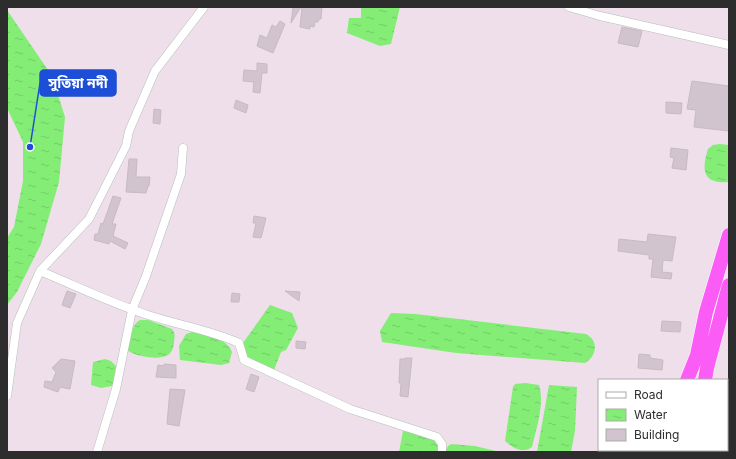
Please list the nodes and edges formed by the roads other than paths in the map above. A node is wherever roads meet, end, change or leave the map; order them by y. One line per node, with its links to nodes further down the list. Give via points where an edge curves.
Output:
1 (204, 7): 6 (street, via 155,71 129,131 126,146 89,219)
2 (570, 7): 3 (street)
3 (729, 45)
4 (183, 148): 8 (street, via 181,174)
5 (729, 235): 9 (highway)
6 (40, 271): 8 (street); 11 (street, via 17,323)
7 (729, 285): 10 (highway)
8 (132, 310): 12 (street, via 116,389); 13 (street, via 239,343 244,360 350,409 437,437 442,444)
9 (688, 379)
10 (705, 379)
11 (7, 396)
12 (97, 452)
13 (442, 452)

